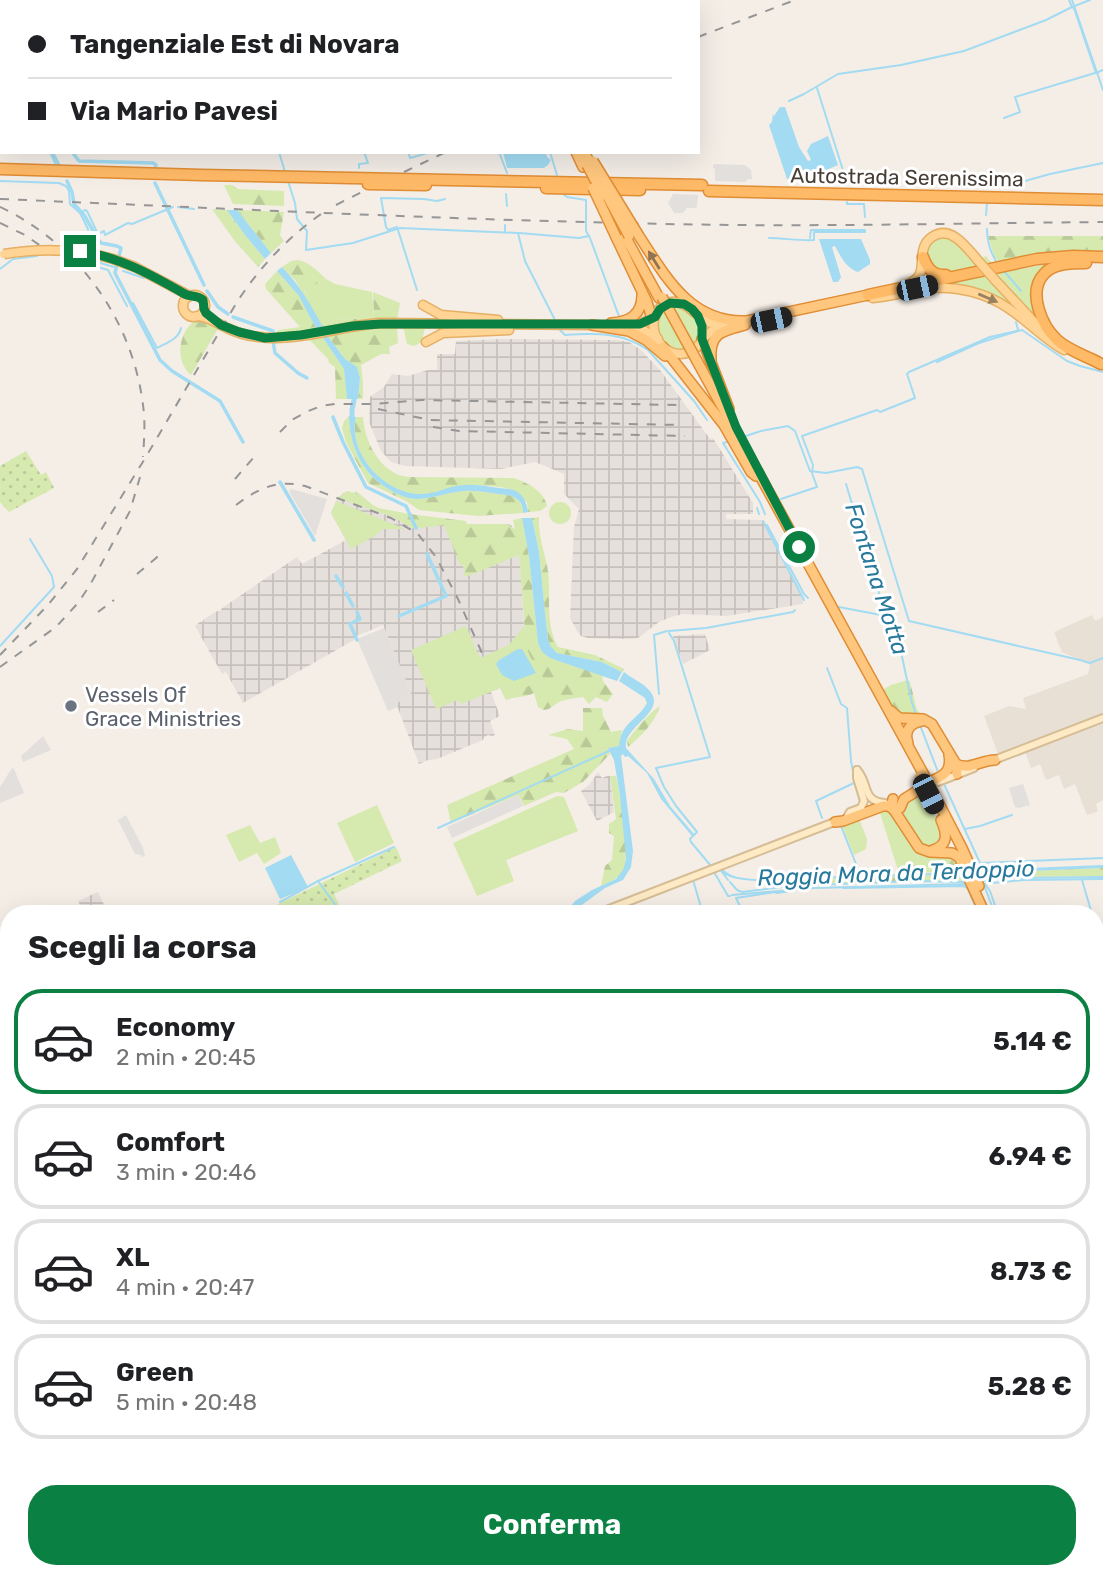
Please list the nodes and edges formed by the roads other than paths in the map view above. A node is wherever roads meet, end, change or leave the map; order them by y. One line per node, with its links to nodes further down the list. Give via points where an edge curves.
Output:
1 (583, 154): 2 (highway)
2 (588, 164): 9 (highway, bridge); 9 (highway, bridge)
3 (0, 169): 5 (highway, Autostrada Serenissima)
4 (0, 176): 5 (highway, Autostrada Serenissima)
5 (202, 178): 6 (highway, Autostrada Serenissima)
6 (705, 188): 7 (highway, Autostrada Serenissima); 8 (highway, Autostrada Serenissima)
7 (1103, 194)
8 (1103, 200)
9 (627, 236): 16 (highway, one-way to 9); 17 (highway); 36 (highway, bridge)
10 (2, 255): 15 (main road, bridge, via 48,250 90,253)
11 (923, 257): 13 (highway, via 940,275); 13 (main road, via 931,237 947,234 958,239); 19 (main road, via 922,271 914,281)
12 (1103, 260): 14 (highway, via 1057,257); 34 (highway, via 1053,268 1041,279 1037,294 1040,314 1057,340)
13 (981, 267): 14 (highway); 19 (highway); 34 (main road, bridge, via 1060,345)
14 (1002, 268): 19 (highway)
15 (163, 282): 18 (main road); 20 (main road)
16 (673, 286): 22 (highway); 26 (highway, via 711,316)
17 (641, 290): 25 (highway); 29 (highway, via 640,309)
18 (190, 296): 20 (main road); 23 (main road, via 201,297)
19 (871, 296): 26 (highway); 34 (main road, one-way to 34, via 930,288 969,291 1006,306 1070,354)
20 (183, 304): 23 (main road, via 190,316)
21 (423, 305): 27 (main road, via 441,315)
22 (689, 307): 24 (main road); 25 (main road, via 667,303)
23 (201, 313): 27 (main road, via 239,332 278,338 400,323)
24 (698, 316): 26 (main road, via 717,325); 30 (main road)
25 (654, 318): 29 (main road); 32 (main road)
26 (746, 323): 30 (main road, via 715,329); 33 (highway, via 717,336 711,345)
27 (560, 325): 28 (main road); 31 (main road, via 443,333)
28 (592, 325): 29 (highway)
29 (622, 326): 32 (main road, via 642,330); 35 (highway)
30 (702, 338): 32 (main road, via 685,355); 33 (highway)
31 (426, 342)
32 (661, 343): 35 (highway)
33 (711, 361): 36 (highway)
34 (1102, 364)
35 (682, 371): 36 (highway)
36 (758, 476): 37 (highway); 44 (highway)
37 (881, 695): 39 (highway, via 897,717); 41 (highway)
38 (1103, 718): 40 (main road)
39 (927, 721): 41 (highway, via 915,722 906,733); 42 (highway, via 935,726)
40 (996, 760): 42 (highway)
41 (919, 765): 44 (highway)
42 (954, 768): 44 (highway)
43 (857, 770): 46 (main road, via 870,799); 47 (main road); 49 (main road, via 864,801)
44 (925, 785): 45 (highway); 46 (highway); 48 (highway); 52 (highway)
45 (907, 794): 46 (main road)
46 (893, 805): 47 (main road); 50 (highway); 51 (highway, via 916,846)
47 (870, 808): 49 (main road)
48 (939, 815): 51 (highway, via 945,839 938,848); 52 (highway)
49 (847, 817): 50 (main road)
50 (835, 821): 53 (main road)
51 (925, 851): 52 (highway, via 952,853)
52 (968, 869): 54 (highway)
53 (619, 905)
54 (983, 905)

